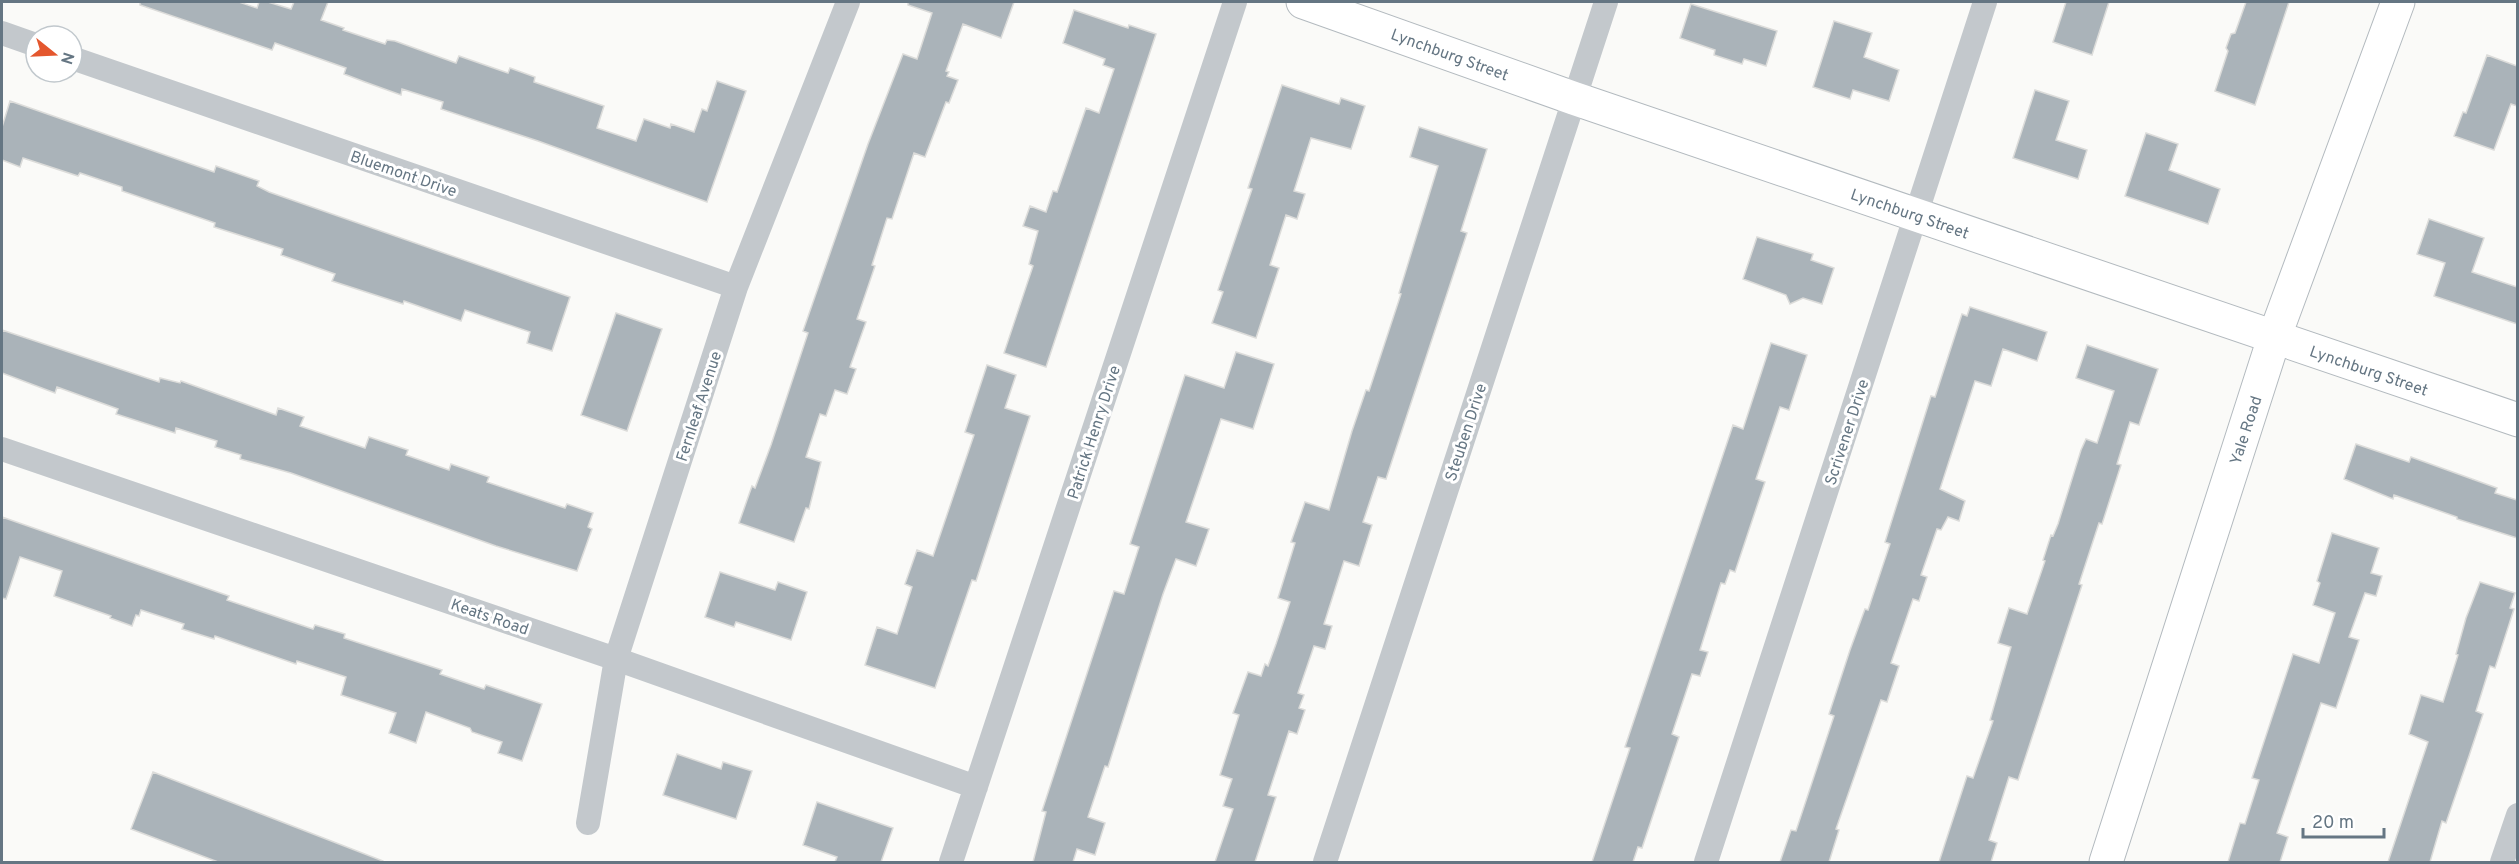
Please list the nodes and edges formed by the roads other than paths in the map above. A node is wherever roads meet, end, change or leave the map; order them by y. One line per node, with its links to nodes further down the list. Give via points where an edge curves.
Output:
1 (848, 2): 12 (street, Fernleaf Avenue)
2 (1235, 2): 17 (street, Patrick Henry Drive)
3 (1303, 2): 10 (street, Lynchburg Street)
4 (1606, 2): 10 (street, Steuben Drive)
5 (1985, 2): 11 (street, Scrivener Drive)
6 (2398, 2): 13 (street, Yale Road)
7 (2, 33): 8 (street)
8 (24, 41)
9 (84, 62): 12 (street, Bluemont Drive)
10 (1573, 98): 11 (street, Lynchburg Street); 21 (street, Steuben Drive)
11 (1917, 215): 13 (street, Lynchburg Street); 22 (street, Scrivener Drive)
12 (736, 287): 16 (street, Fernleaf Avenue)
13 (2274, 338): 14 (street, Lynchburg Street); 23 (street, Yale Road)
14 (2517, 420)
15 (2, 449): 16 (street, Keats Road)
16 (616, 659): 17 (street, Keats Road); 19 (street, Fernleaf Avenue)
17 (976, 787): 20 (street, Patrick Henry Drive)
18 (2517, 815): 24 (street)
19 (588, 823)
20 (951, 862)
21 (1325, 862)
22 (1706, 862)
23 (2106, 862)
24 (2502, 862)

